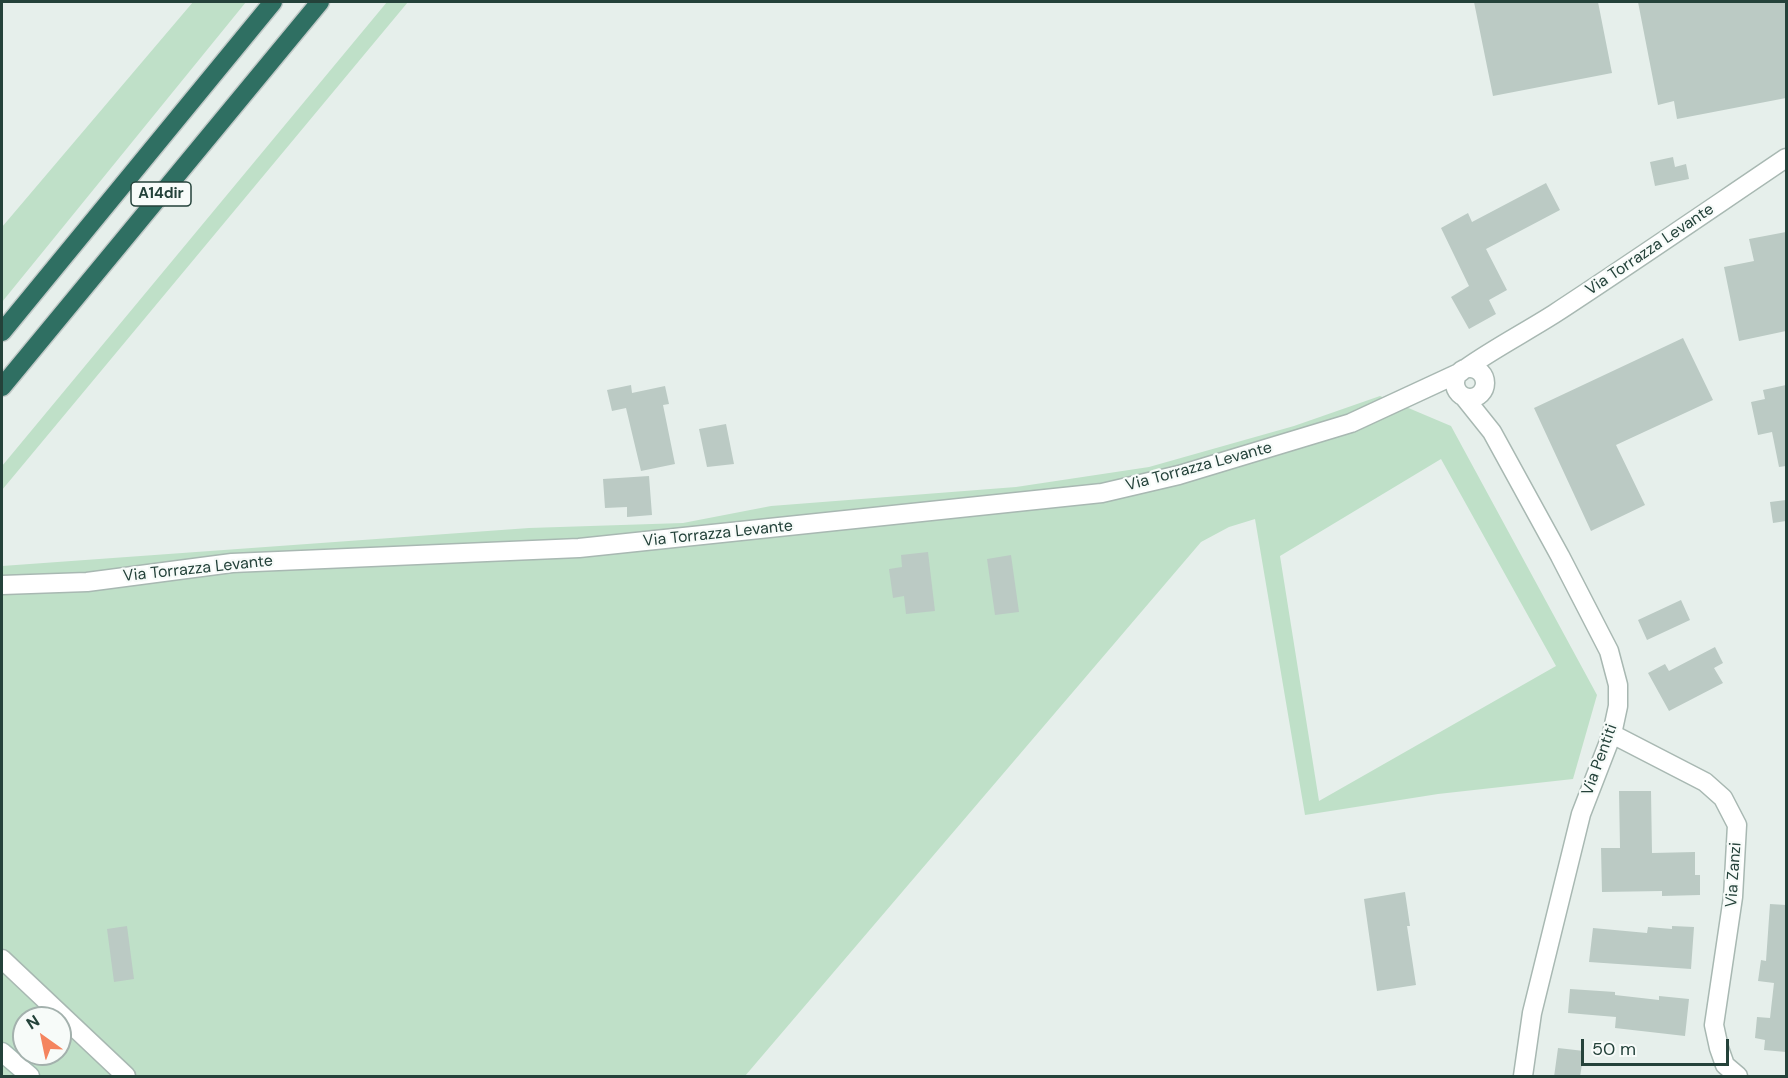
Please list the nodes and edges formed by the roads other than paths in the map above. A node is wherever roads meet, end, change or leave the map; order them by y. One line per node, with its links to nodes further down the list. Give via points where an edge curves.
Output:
1 (273, 2): 4 (highway, A14dir)
2 (320, 2): 8 (highway, A14dir)
3 (1786, 158): 5 (street, Via Torrazza Levante)
4 (2, 332)
5 (1513, 340): 6 (street, Via Torrazza Levante); 7 (street, Via Torrazza Levante, via 1492,364)
6 (1463, 370): 7 (street, via 1479,371); 9 (street, Via Torrazza Levante); 10 (street, via 1455,380)
7 (1483, 386): 10 (street, via 1474,398); 11 (street, Via Pentiti)
8 (2, 387)
9 (1419, 392): 10 (street, Via Torrazza Levante); 12 (street, Via Torrazza Levante, via 1351,423 1179,475 1102,493 579,548 232,562 87,582)
10 (1462, 395): 11 (street, Via Pentiti)
11 (1492, 432): 13 (street, Via Pentiti, via 1609,651 1618,685)
12 (2, 585)
13 (1612, 734): 18 (street, Via Pentiti, via 1581,814 1532,1013); 19 (street, Via Zanzi, via 1705,782 1723,798 1737,825 1733,897 1714,1025 1725,1065)
14 (2, 959): 17 (street)
15 (2, 1052): 16 (street)
16 (30, 1077)
17 (126, 1077)
18 (1523, 1077)
19 (1738, 1077)

